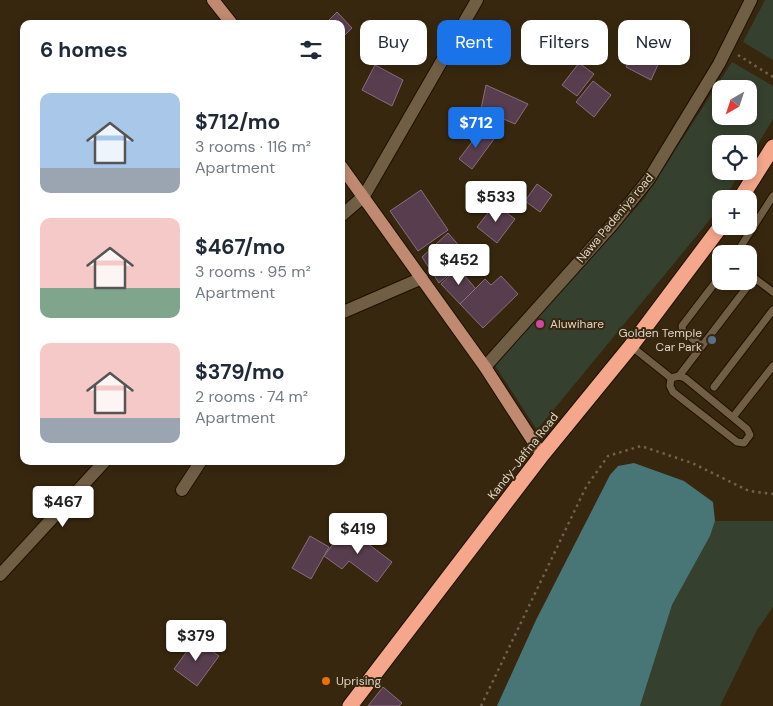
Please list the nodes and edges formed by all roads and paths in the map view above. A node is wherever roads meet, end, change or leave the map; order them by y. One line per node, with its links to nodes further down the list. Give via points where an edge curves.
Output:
1 (213, 0): 4 (main road)
2 (477, 0): 10 (street)
3 (752, 0): 5 (street, Nawa Padeniya road)
4 (229, 20)
5 (727, 48): 6 (path); 25 (street, Nawa Padeniya road, via 649,179)
6 (773, 77)
7 (773, 147): 9 (highway)
8 (345, 171): 10 (main road)
9 (746, 190)
10 (364, 196): 12 (street); 15 (main road)
11 (773, 196): 14 (lane)
12 (345, 213)
13 (714, 235): 22 (highway, Kandy-Jaffna Road)
14 (742, 245)
15 (422, 278): 20 (street); 25 (main road)
16 (757, 280): 19 (lane)
17 (712, 287): 23 (lane, via 682,326 682,332)
18 (742, 290): 23 (lane)
19 (773, 292)
20 (345, 310)
21 (773, 310): 28 (lane)
22 (631, 346): 27 (lane); 30 (highway, Kandy-Jaffna Road)
23 (702, 346): 26 (lane)
24 (773, 366): 29 (lane)
25 (485, 367): 30 (main road)
26 (679, 376): 27 (lane); 29 (lane)
27 (671, 378): 29 (lane, via 673,392 737,442 744,443 750,435)
28 (714, 387)
29 (733, 417)
30 (542, 455): 36 (highway, Kandy-Jaffna Road)
31 (101, 465): 35 (street)
32 (198, 465): 33 (street)
33 (182, 490)
34 (773, 494): 37 (path, via 749,491 692,463 641,446 608,456 586,487)
35 (0, 575)
36 (350, 706)
37 (481, 706)

